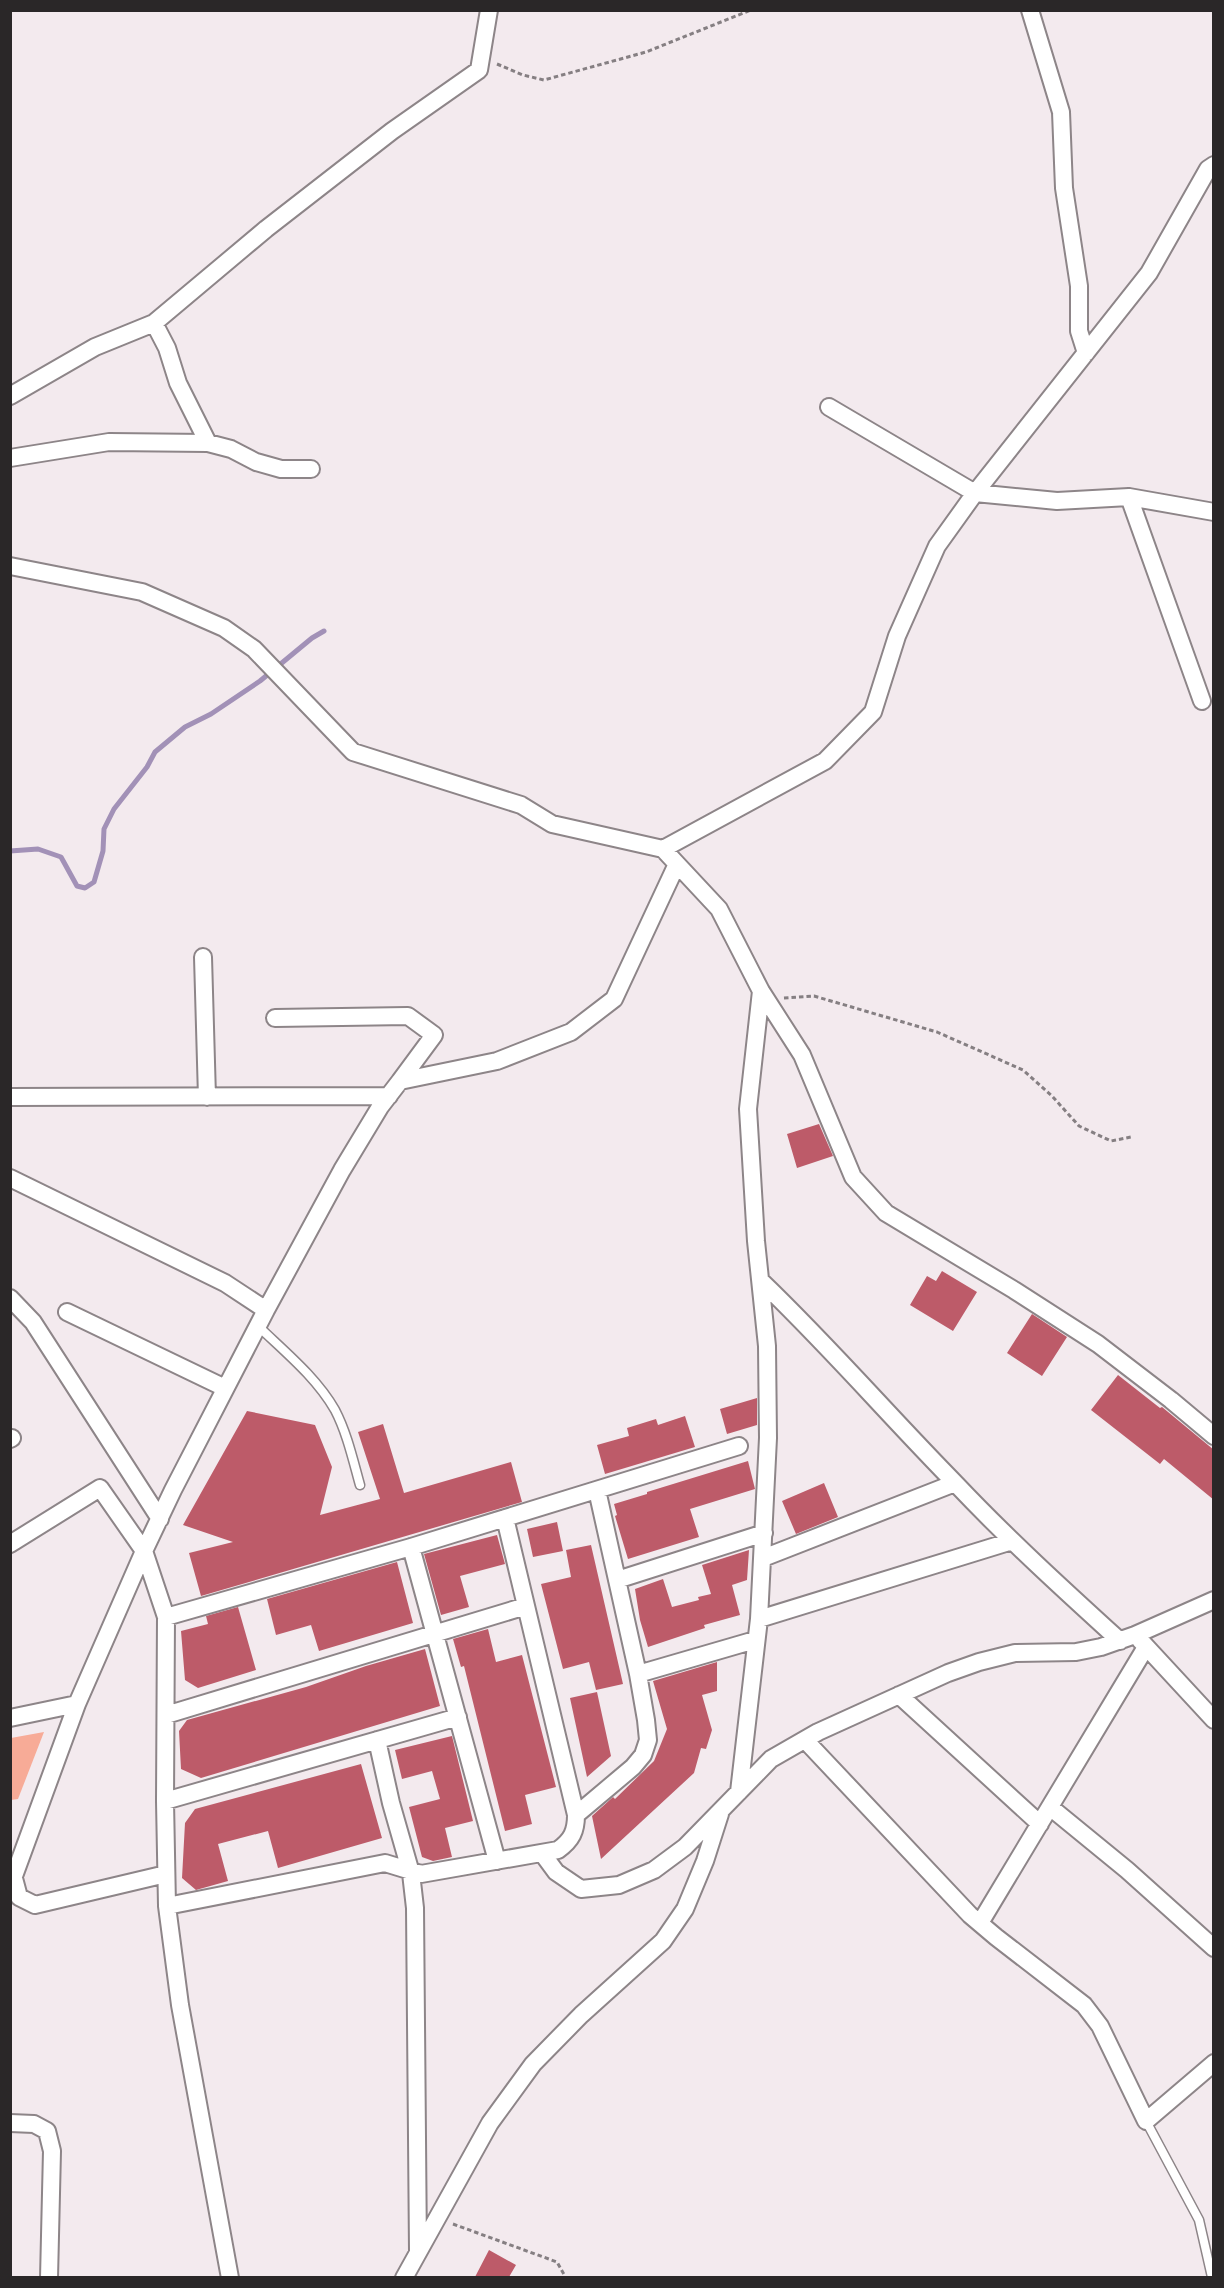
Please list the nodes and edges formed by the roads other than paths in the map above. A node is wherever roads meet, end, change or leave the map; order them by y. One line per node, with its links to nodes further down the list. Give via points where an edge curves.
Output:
1 (489, 10): 4 (street, via 479,70 284,214)
2 (1030, 10): 5 (street, via 1061,112 1064,188 1079,286 1079,331)
3 (1214, 165): 5 (street, via 1208,169 1149,273)
4 (154, 323): 6 (street, via 95,347); 8 (street)
5 (1086, 353): 11 (street)
6 (10, 396)
7 (830, 407): 11 (street)
8 (208, 443): 9 (street, via 109,442); 10 (street, via 281,469)
9 (10, 458)
10 (311, 469)
11 (975, 493): 12 (street, via 1057,501); 16 (street, via 937,546 897,636 873,712 825,761)
12 (1129, 497): 13 (street); 15 (street)
13 (1214, 512)
14 (10, 566): 16 (street, via 142,592 224,628 255,649 353,752 521,805 552,824)
15 (1202, 700)
16 (663, 849): 17 (street)
17 (677, 864): 19 (street, via 718,909); 21 (street, via 614,999 571,1032 497,1061)
18 (203, 957): 22 (street)
19 (764, 996): 26 (street, via 748,1109); 32 (street, via 802,1055 853,1177 886,1212 1098,1344)
20 (275, 1018): 21 (street, via 408,1016 434,1035)
21 (400, 1082): 23 (street)
22 (207, 1096): 23 (street); 24 (street)
23 (388, 1096): 28 (street, via 342,1170)
24 (10, 1097)
25 (10, 1178): 28 (street, via 225,1283)
26 (761, 1281): 34 (street); 39 (street, via 768,1438)
27 (10, 1298): 38 (street, via 33,1322)
28 (266, 1310): 30 (street)
29 (67, 1312): 31 (street)
30 (257, 1325): 31 (street); 35 (lane, via 316,1382 335,1411)
31 (225, 1388): 38 (street)
32 (1214, 1436)
33 (739, 1446): 36 (street)
34 (954, 1483): 40 (street); 44 (street)
35 (360, 1485)
36 (597, 1490): 37 (street); 45 (street)
37 (505, 1518): 42 (street); 47 (street)
38 (160, 1519): 43 (street)
39 (764, 1533): 44 (street); 45 (street)
40 (1012, 1541): 49 (street); 52 (street)
41 (10, 1544): 43 (street, via 100,1488)
42 (411, 1547): 48 (street); 50 (street)
43 (144, 1551): 48 (street); 55 (street)
44 (763, 1558): 49 (street)
45 (617, 1580): 53 (street)
46 (1214, 1600): 52 (street)
47 (526, 1606): 50 (street); 66 (street)
48 (166, 1617): 56 (street)
49 (759, 1619): 51 (street)
50 (435, 1632): 56 (street); 58 (street)
51 (755, 1640): 53 (street); 62 (street)
52 (1134, 1641): 54 (street, via 1076,1652 1015,1653 948,1673); 59 (street); 64 (street)
53 (638, 1674): 66 (street, via 648,1740 643,1755)
54 (899, 1695): 61 (street); 67 (street)
55 (77, 1704): 57 (street); 70 (street)
56 (166, 1715): 63 (street)
57 (10, 1718)
58 (458, 1718): 60 (street); 69 (street)
59 (1214, 1720)
60 (377, 1740): 63 (street); 71 (street)
61 (805, 1740): 62 (street, via 771,1759); 74 (street)
62 (739, 1792): 65 (street)
63 (165, 1801): 72 (street)
64 (1050, 1807): 67 (street); 75 (street)
65 (721, 1810): 68 (street, via 685,1847 654,1870 619,1885 582,1889 556,1872); 79 (street, via 685,1909 663,1941 580,2015 533,2064 490,2123)
66 (576, 1815): 68 (street, via 576,1830 568,1843)
67 (1040, 1824): 74 (street)
68 (542, 1853): 69 (street)
69 (497, 1861): 71 (street, via 421,1874)
70 (12, 1872): 72 (street, via 19,1897 35,1905)
71 (411, 1872): 73 (street, via 386,1863); 79 (street, via 415,1908)
72 (166, 1874): 73 (street)
73 (167, 1906): 81 (street, via 180,2005)
74 (980, 1923): 77 (street, via 1084,2005 1100,2026)
75 (1214, 1948)
76 (1214, 2063): 77 (street)
77 (1146, 2121): 83 (lane, via 1199,2220)
78 (10, 2123): 80 (street, via 34,2124 47,2131 52,2151)
79 (418, 2253): 82 (street)
80 (49, 2277)
81 (230, 2277)
82 (404, 2277)
83 (1212, 2277)

